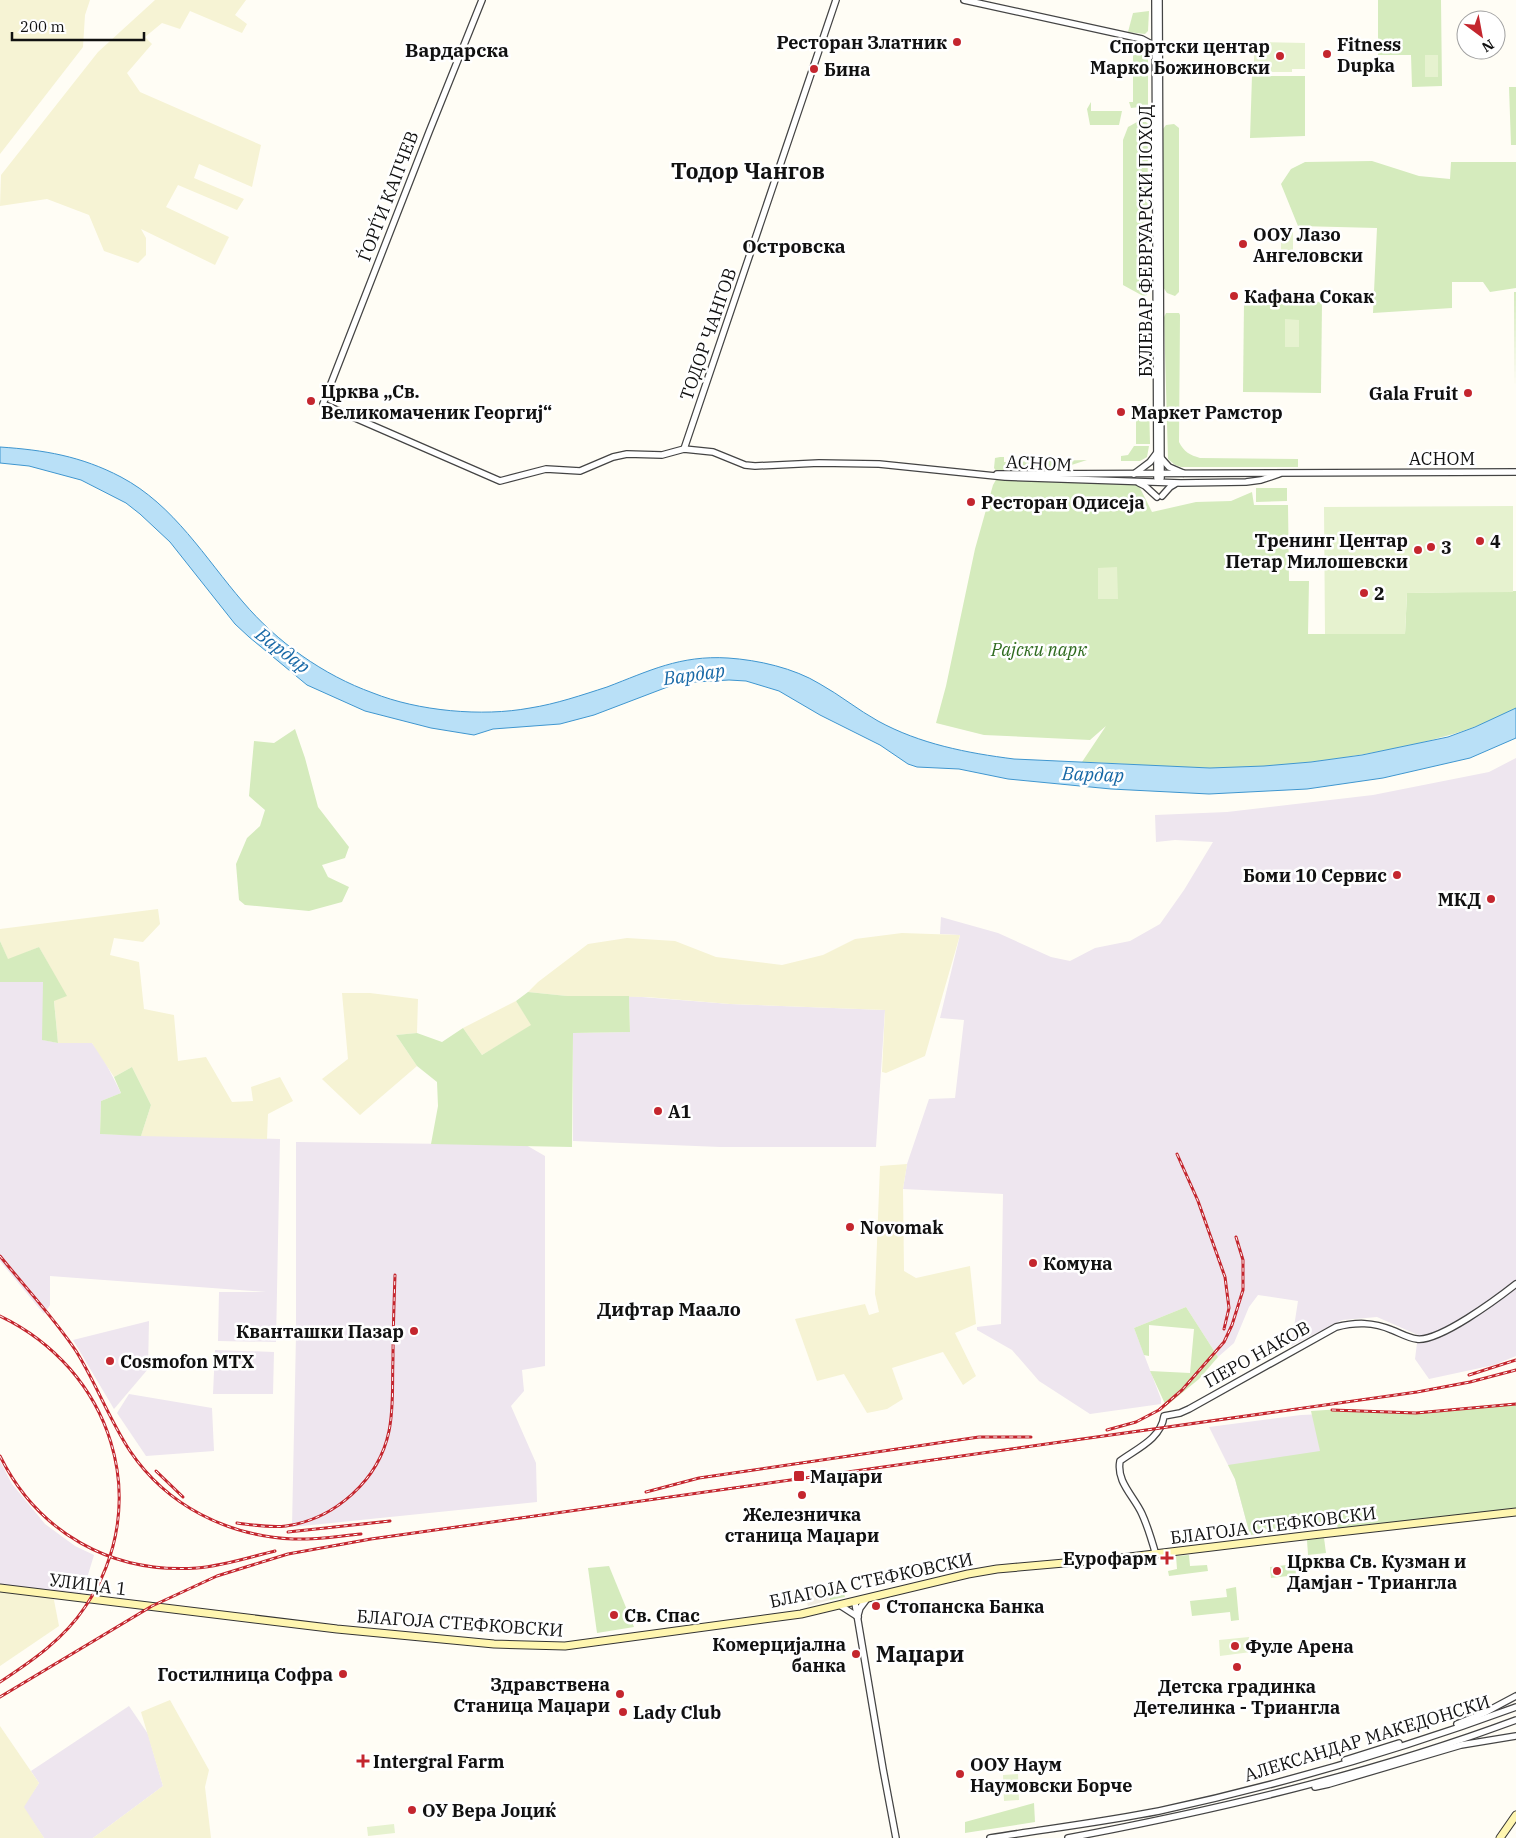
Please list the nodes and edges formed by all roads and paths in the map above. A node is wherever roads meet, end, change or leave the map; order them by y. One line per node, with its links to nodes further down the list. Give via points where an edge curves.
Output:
1 (482, 0): 9 (street, ЃОРЃИ КАПЧЕВ, via 323,404 500,481 546,469 580,471 627,454 662,455)
2 (836, 0): 9 (street, ТОДОР ЧАНГОВ)
3 (964, 0): 7 (street)
4 (1155, 0): 6 (street, БУЛЕВАР ФЕВРУАРСКИ ПОХОД)
5 (1159, 0): 11 (street, БУЛЕВАР ФЕВРУАРСКИ ПОХОД)
6 (1155, 32): 7 (street); 8 (street, БУЛЕВАР ФЕВРУАРСКИ ПОХОД)
7 (1142, 39): 8 (street)
8 (1155, 46): 10 (street, БУЛЕВАР ФЕВРУАРСКИ ПОХОД)
9 (684, 449): 15 (street, via 713,452 755,466 880,464)
10 (1156, 449): 16 (street, via 1153,459); 17 (street, БУЛЕВАР ФЕВРУАРСКИ ПОХОД)
11 (1161, 458): 13 (street, via 1173,469); 17 (street, БУЛЕВАР ФЕВРУАРСКИ ПОХОД)
12 (1516, 472): 14 (street, АСНОМ)
13 (1190, 474): 14 (street, АСНОМ); 17 (street, АСНОМ)
14 (1279, 474): 20 (street, АСНОМ, via 1246,482)
15 (992, 475): 16 (street, АСНОМ); 18 (street, АСНОМ)
16 (1132, 475): 17 (street, АСНОМ)
17 (1159, 475): 19 (street, БУЛЕВАР ФЕВРУАРСКИ ПОХОД)
18 (1135, 481): 19 (street, АСНОМ); 20 (street, via 1159,496)
19 (1159, 482): 20 (street, АСНОМ)
20 (1181, 483)
21 (1516, 1284): 23 (street, ПЕРО НАКОВ, via 1488,1305 1426,1339 1411,1338 1372,1324 1336,1327 1189,1409 1164,1416 1154,1438 1119,1466 1120,1476 1142,1512)
22 (1516, 1512): 23 (main road, БЛАГОЈА СТЕФКОВСКИ)
23 (1156, 1554): 25 (main road, БЛАГОЈА СТЕФКОВСКИ, via 968,1574)
24 (0, 1588): 28 (main road, УЛИЦА 1)
25 (866, 1600): 26 (main road, БЛАГОЈА СТЕФКОВСКИ); 29 (street)
26 (855, 1602): 27 (main road, БЛАГОЈА СТЕФКОВСКИ); 29 (street)
27 (841, 1606): 28 (main road, БЛАГОЈА СТЕФКОВСКИ, via 593,1643 544,1646 419,1638); 29 (street)
28 (173, 1610)
29 (858, 1617): 37 (street)
30 (1516, 1696): 34 (street, via 1443,1729)
31 (1516, 1707): 34 (street, АЛЕКСАНДАР МАКЕДОНСКИ, via 1377,1754)
32 (1516, 1720): 35 (street, АЛЕКСАНДАР МАКЕДОНСКИ, via 1466,1739)
33 (1516, 1736): 35 (street, via 1461,1745 1328,1784)
34 (1282, 1781): 38 (street, АЛЕКСАНДАР МАКЕДОНСКИ, via 1156,1811)
35 (1286, 1792): 39 (street, АЛЕКСАНДАР МАКЕДОНСКИ)
36 (1516, 1815): 40 (main road)
37 (896, 1838)
38 (990, 1838)
39 (1068, 1838)
40 (1500, 1838)

